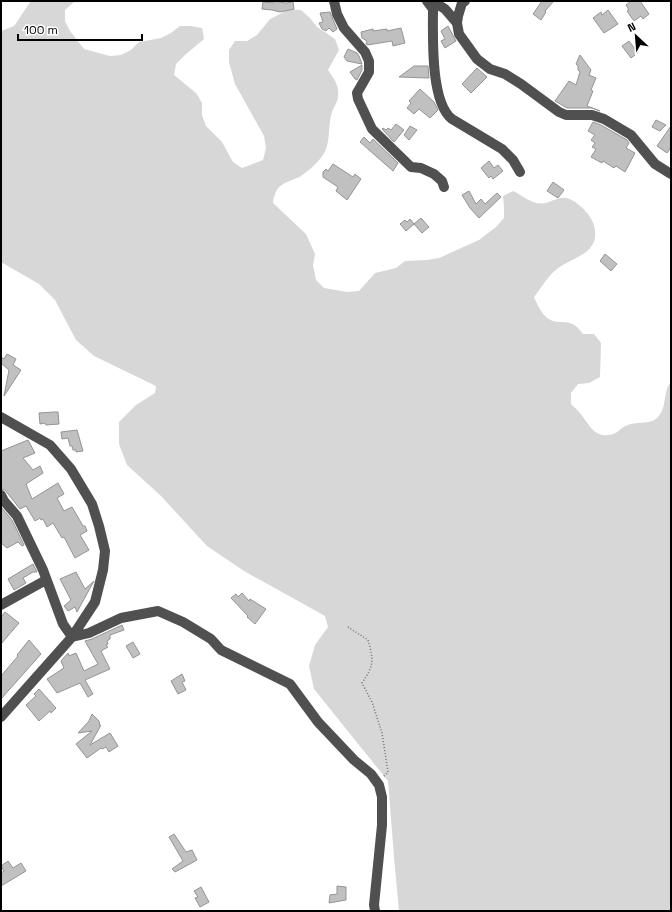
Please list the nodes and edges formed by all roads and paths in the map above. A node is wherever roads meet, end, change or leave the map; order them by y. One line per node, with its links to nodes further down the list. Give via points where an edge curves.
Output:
1 (334, 1): 8 (street, via 344,28 365,52 369,61 370,72 357,93 372,129 411,167 434,174 442,181)
2 (427, 1): 6 (street, via 433,9 436,86 443,108 452,119 502,149)
3 (432, 1): 5 (street, via 445,9)
4 (465, 1): 5 (street, via 462,3)
5 (457, 23): 7 (street, via 459,34 469,48 477,59 490,69 505,74 559,112 566,115 592,115 604,119 632,136 655,164)
6 (520, 172)
7 (671, 174)
8 (444, 187)
9 (1, 417): 14 (street, via 50,445 71,469 92,504 105,550 102,576 95,602)
10 (1, 496): 11 (street, via 17,516)
11 (46, 580): 12 (street); 14 (street, via 63,624)
12 (1, 605)
13 (348, 627): 16 (path, via 368,640 372,655 371,670 362,683 372,702 382,733 388,772)
14 (72, 637): 15 (street); 16 (street, via 89,633 121,618 153,611 183,622 212,639 221,650 290,684 318,722)
15 (1, 717)
16 (377, 782): 17 (street, via 382,797 382,825)
17 (374, 911)

